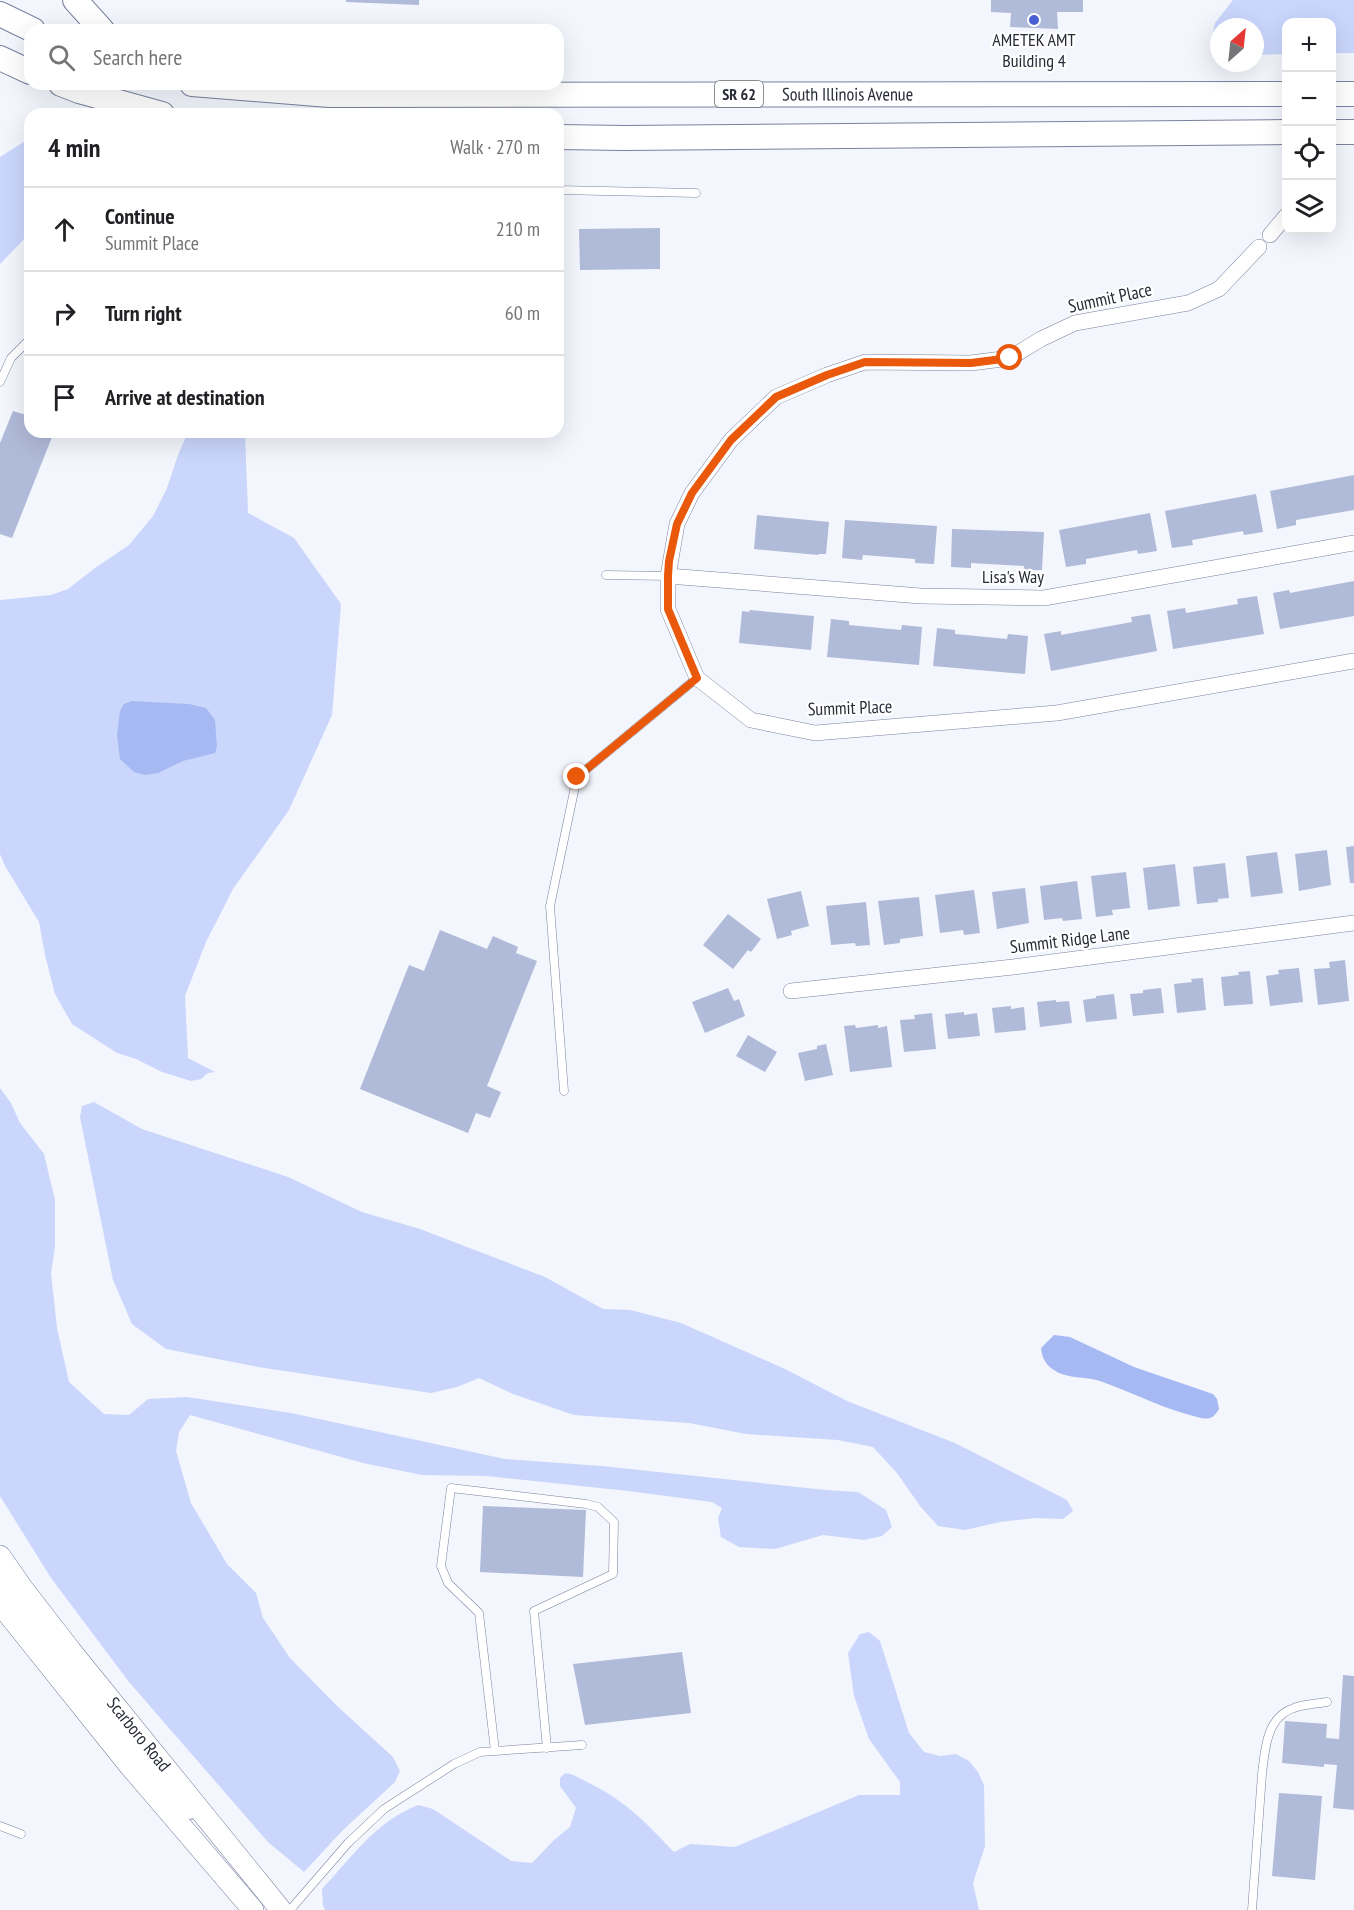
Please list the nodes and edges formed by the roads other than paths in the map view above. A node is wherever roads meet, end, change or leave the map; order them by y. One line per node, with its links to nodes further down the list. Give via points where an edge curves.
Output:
1 (75, 0): 3 (highway)
2 (0, 14): 4 (highway)
3 (97, 24)
4 (24, 26)
5 (0, 58): 6 (highway)
6 (24, 69)
7 (76, 90): 13 (highway)
8 (267, 90): 12 (highway, South Illinois Avenue / SR 62)
9 (1282, 94): 12 (highway, South Illinois Avenue / SR 62)
10 (1336, 94): 11 (highway)
11 (1354, 94)
12 (456, 105)
13 (140, 108)
14 (1282, 132): 17 (highway)
15 (1336, 132): 16 (highway)
16 (1354, 132)
17 (564, 137)
18 (564, 190): 19 (lane)
19 (696, 193)
20 (1282, 222): 21 (street)
21 (1270, 235)
22 (1259, 247): 27 (street, Summit Place, via 1219,289 1188,303 1075,323 1010,358 971,363 865,362 776,397 731,440 692,493 677,524)
23 (24, 345): 24 (lane, via 11,358)
24 (0, 382)
25 (1354, 543): 27 (street, Lisa's Way, via 1044,598 921,596)
26 (606, 575): 27 (lane)
27 (668, 576): 29 (street, Summit Place, via 668,609)
28 (1354, 661): 29 (street, Summit Place, via 1057,712 815,733 751,720)
29 (697, 678): 32 (lane, via 577,777 550,906)
30 (1354, 923): 31 (street, Summit Ridge Lane)
31 (791, 991)
32 (564, 1091)
33 (0, 1556): 42 (main road, Scarboro Road)
34 (0, 1580): 42 (street, via 152,1771)
35 (1, 1606): 43 (main road, Scarboro Road)
36 (1327, 1702): 46 (lane, via 1293,1708 1274,1721 1271,1728 1262,1774)
37 (582, 1745): 38 (lane)
38 (547, 1748): 39 (lane); 39 (lane, via 534,1611 613,1574 614,1522 598,1507 586,1504 451,1488 441,1566 447,1583 479,1613)
39 (495, 1751): 45 (lane, via 480,1752 454,1764 384,1809 348,1843)
40 (0, 1826): 41 (lane)
41 (21, 1834)
42 (250, 1874): 44 (main road, Scarboro Road)
43 (253, 1910)
44 (281, 1910)
45 (290, 1910)
46 (1252, 1910)

